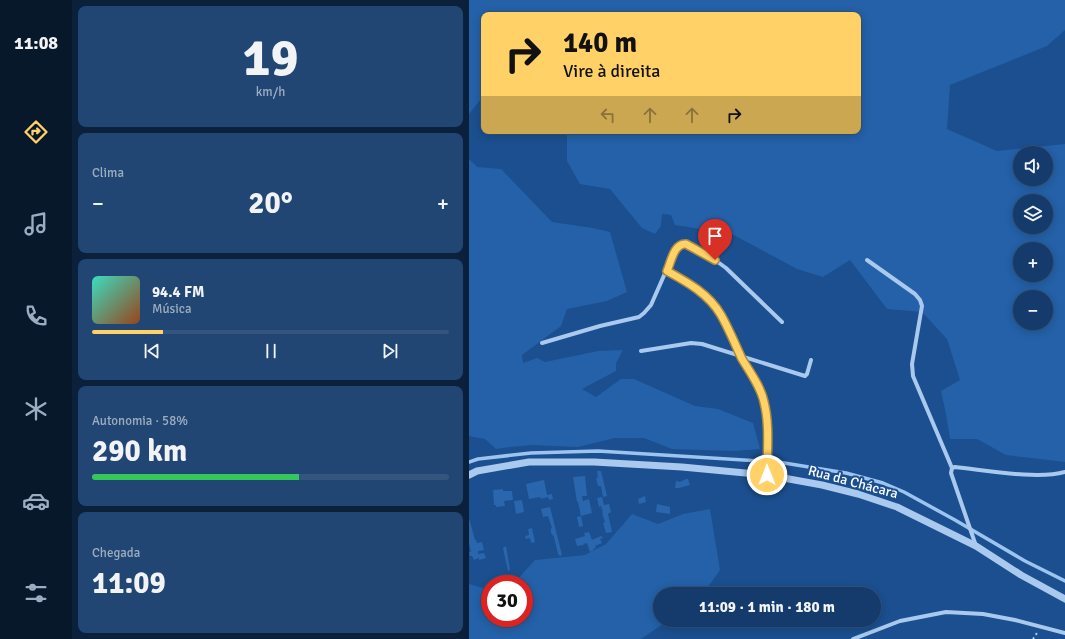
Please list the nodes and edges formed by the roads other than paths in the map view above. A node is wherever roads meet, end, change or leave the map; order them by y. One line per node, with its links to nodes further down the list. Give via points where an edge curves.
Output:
1 (867, 260): 8 (street, via 920,300 922,306 912,364 913,376)
2 (667, 271): 3 (street, via 677,246 686,244 726,268); 4 (street, via 651,305 639,317); 6 (street, via 711,302 720,313)
3 (782, 322)
4 (542, 343)
5 (641, 351): 6 (street, via 691,343)
6 (741, 356): 7 (street, via 805,376); 11 (street, via 764,401 767,417)
7 (811, 360)
8 (952, 468): 9 (street, via 1046,475); 12 (street, via 951,473)
9 (1065, 472)
10 (469, 475): 11 (street, Rua da Chácara, via 477,471 529,462 594,462)
11 (767, 475): 12 (street, Rua da Chácara, via 822,485 897,506)
12 (976, 546): 13 (street, Rua da Chácara)
13 (1065, 599)
14 (1065, 633): 15 (street, via 983,614 945,612 900,621)
15 (853, 639)

